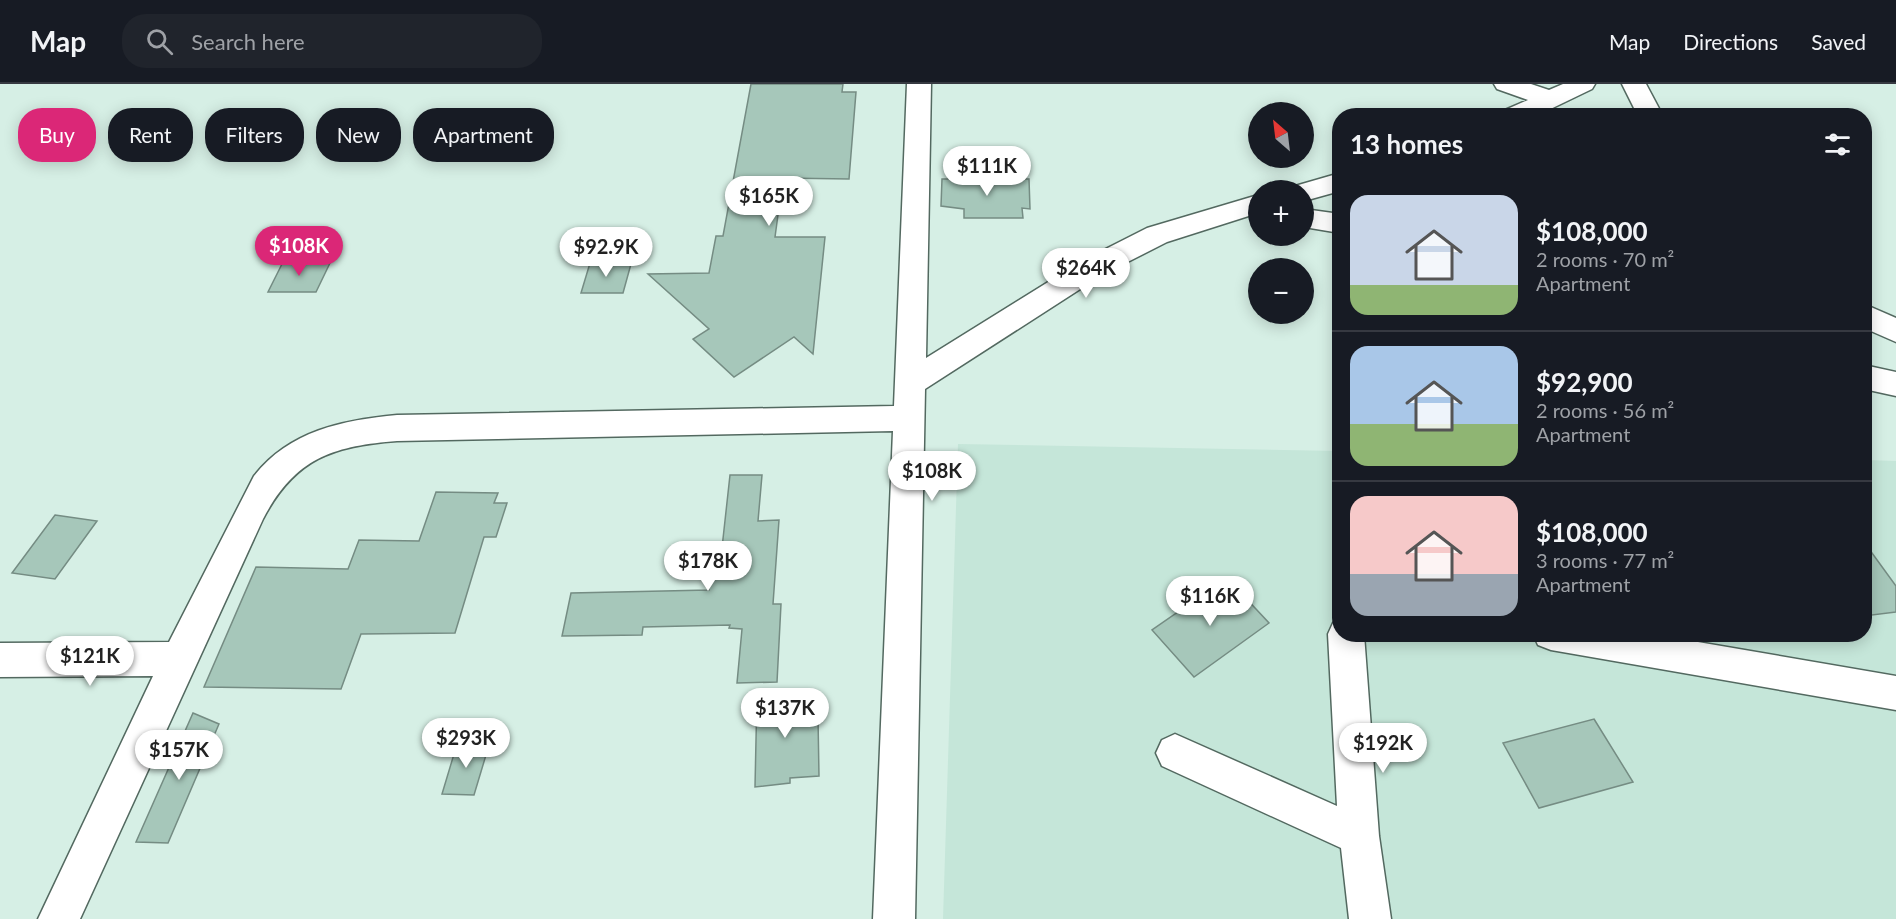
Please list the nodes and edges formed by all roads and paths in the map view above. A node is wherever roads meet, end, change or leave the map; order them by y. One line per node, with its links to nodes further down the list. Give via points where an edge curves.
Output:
1 (919, 84): 16 (street)
2 (1506, 84): 5 (street)
3 (1583, 84): 5 (street)
4 (1634, 84): 7 (street)
5 (1550, 99): 6 (street)
6 (1531, 108)
7 (1647, 108)
8 (1332, 184): 9 (street)
9 (1314, 189)
10 (1248, 209): 16 (street, via 1157,235 1092,268)
11 (1314, 220): 12 (street)
12 (1332, 223)
13 (1872, 319): 14 (street)
14 (1896, 331)
15 (1872, 379): 17 (street)
16 (910, 383): 18 (street)
17 (1896, 384)
18 (909, 418): 21 (street, via 397,428 356,431 318,443 286,463 263,490); 27 (street)
19 (1347, 642): 25 (street)
20 (1598, 642): 23 (street)
21 (179, 659): 22 (street); 26 (street)
22 (0, 660)
23 (1896, 693)
24 (1175, 753): 25 (street)
25 (1359, 836): 28 (street)
26 (59, 919)
27 (894, 919)
28 (1370, 919)

